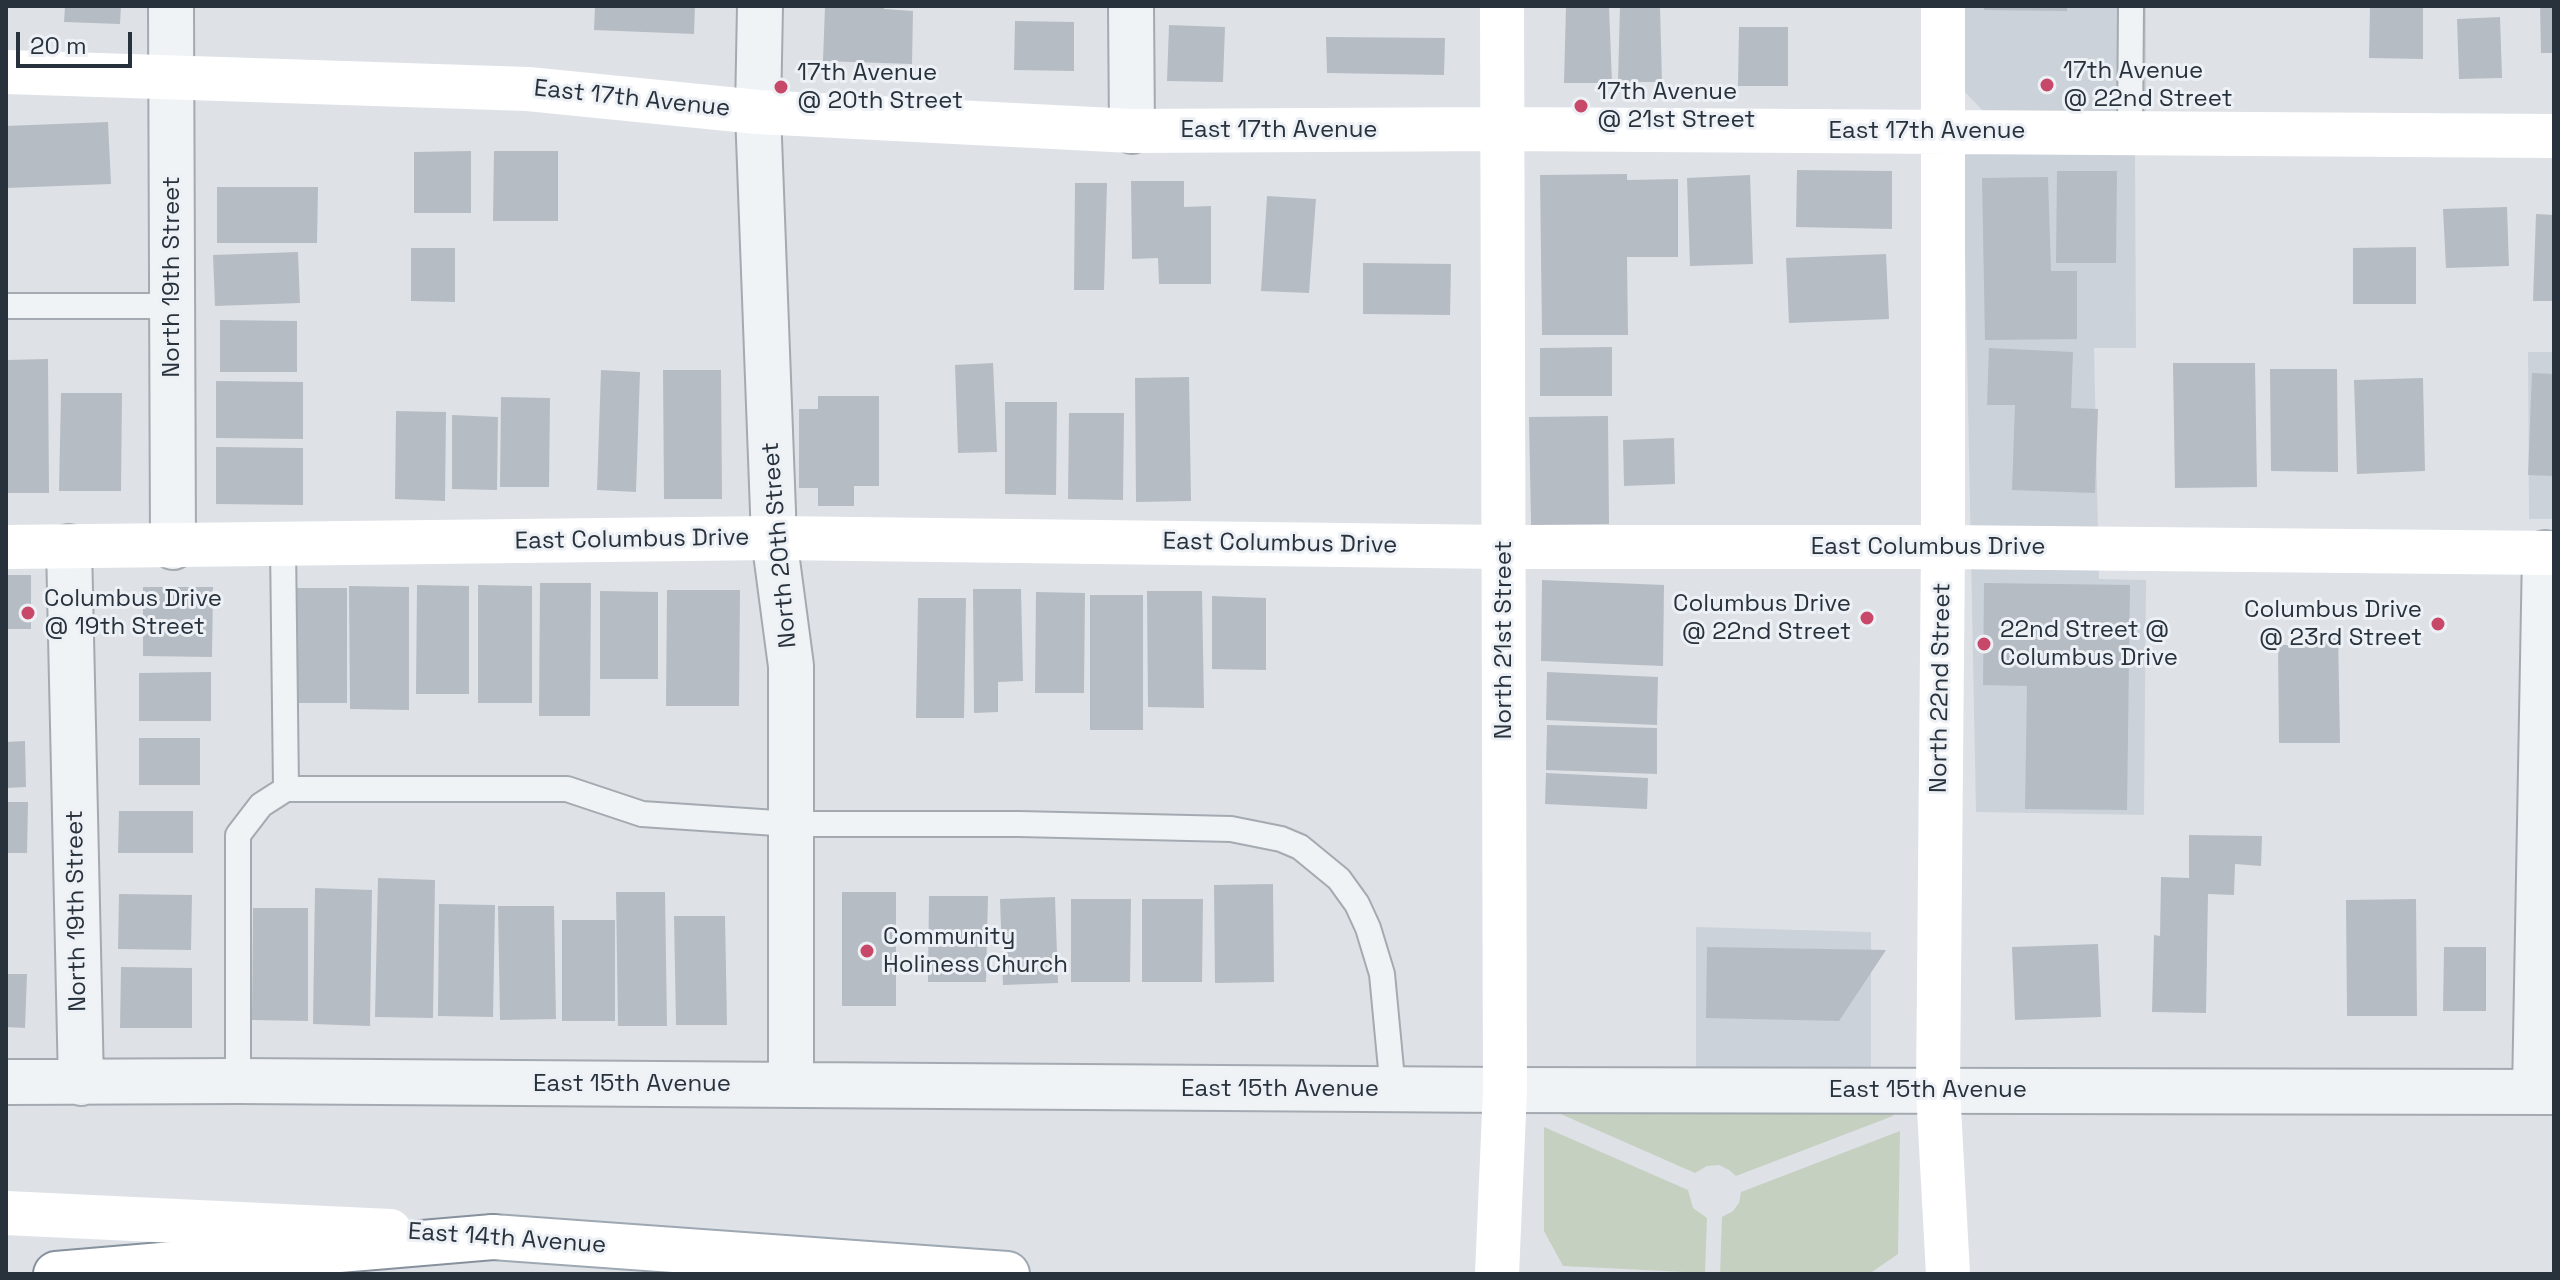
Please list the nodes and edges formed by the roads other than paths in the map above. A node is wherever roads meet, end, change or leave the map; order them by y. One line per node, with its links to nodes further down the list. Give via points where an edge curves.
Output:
1 (171, 6): 8 (street, North 19th Street)
2 (760, 6): 9 (street, North 20th Street)
3 (1131, 6): 11 (street)
4 (1502, 6): 10 (main road, North 21st Street)
5 (1943, 6): 12 (main road, North 22nd Street)
6 (2131, 6): 13 (lane)
7 (6, 72): 8 (main road, East 17th Avenue)
8 (171, 77): 9 (main road, East 17th Avenue, via 528,89); 16 (street, North 19th Street)
9 (758, 112): 11 (main road, East 17th Avenue); 17 (street, North 20th Street)
10 (1502, 129): 11 (main road, East 17th Avenue); 12 (main road, East 17th Avenue); 22 (main road, North 21st Street)
11 (1132, 131)
12 (1943, 131): 13 (main road, East 17th Avenue); 23 (main road, North 22nd Street)
13 (2130, 133): 14 (main road, East 17th Avenue)
14 (2554, 136)
15 (6, 306): 16 (lane)
16 (172, 306): 21 (street, North 19th Street)
17 (774, 538): 18 (main road, East Columbus Drive); 22 (main road, East Columbus Drive); 26 (street, North 20th Street, via 791,666)
18 (283, 546): 21 (main road, East Columbus Drive); 25 (lane)
19 (6, 547): 20 (main road, East Columbus Drive)
20 (69, 547): 21 (main road, East Columbus Drive); 29 (street, North 19th Street)
21 (173, 547)
22 (1504, 547): 23 (main road, East Columbus Drive); 32 (main road, North 21st Street)
23 (1943, 547): 24 (main road, East Columbus Drive); 33 (main road, North 22nd Street)
24 (2550, 553): 34 (street)
25 (286, 789): 26 (lane, via 567,789 642,814); 27 (lane, via 261,805 238,835)
26 (791, 824): 30 (street, North 20th Street); 31 (lane, via 1231,829 1300,847 1339,879 1368,928 1382,974)
27 (238, 1081): 29 (street, East 15th Avenue); 30 (street, East 15th Avenue)
28 (6, 1082): 29 (street, East 15th Avenue)
29 (81, 1083)
30 (791, 1085): 31 (street, East 15th Avenue)
31 (1393, 1090): 32 (street, East 15th Avenue)
32 (1505, 1090): 33 (street, East 15th Avenue); 39 (main road, North 21st Street)
33 (1938, 1090): 34 (street, East 15th Avenue); 40 (main road, North 22nd Street)
34 (2544, 1092)
35 (6, 1213): 36 (main road, East 14th Avenue)
36 (493, 1237): 37 (main road); 38 (main road, East 14th Avenue)
37 (56, 1274)
38 (1007, 1274)
39 (1497, 1274)
40 (1948, 1274)

